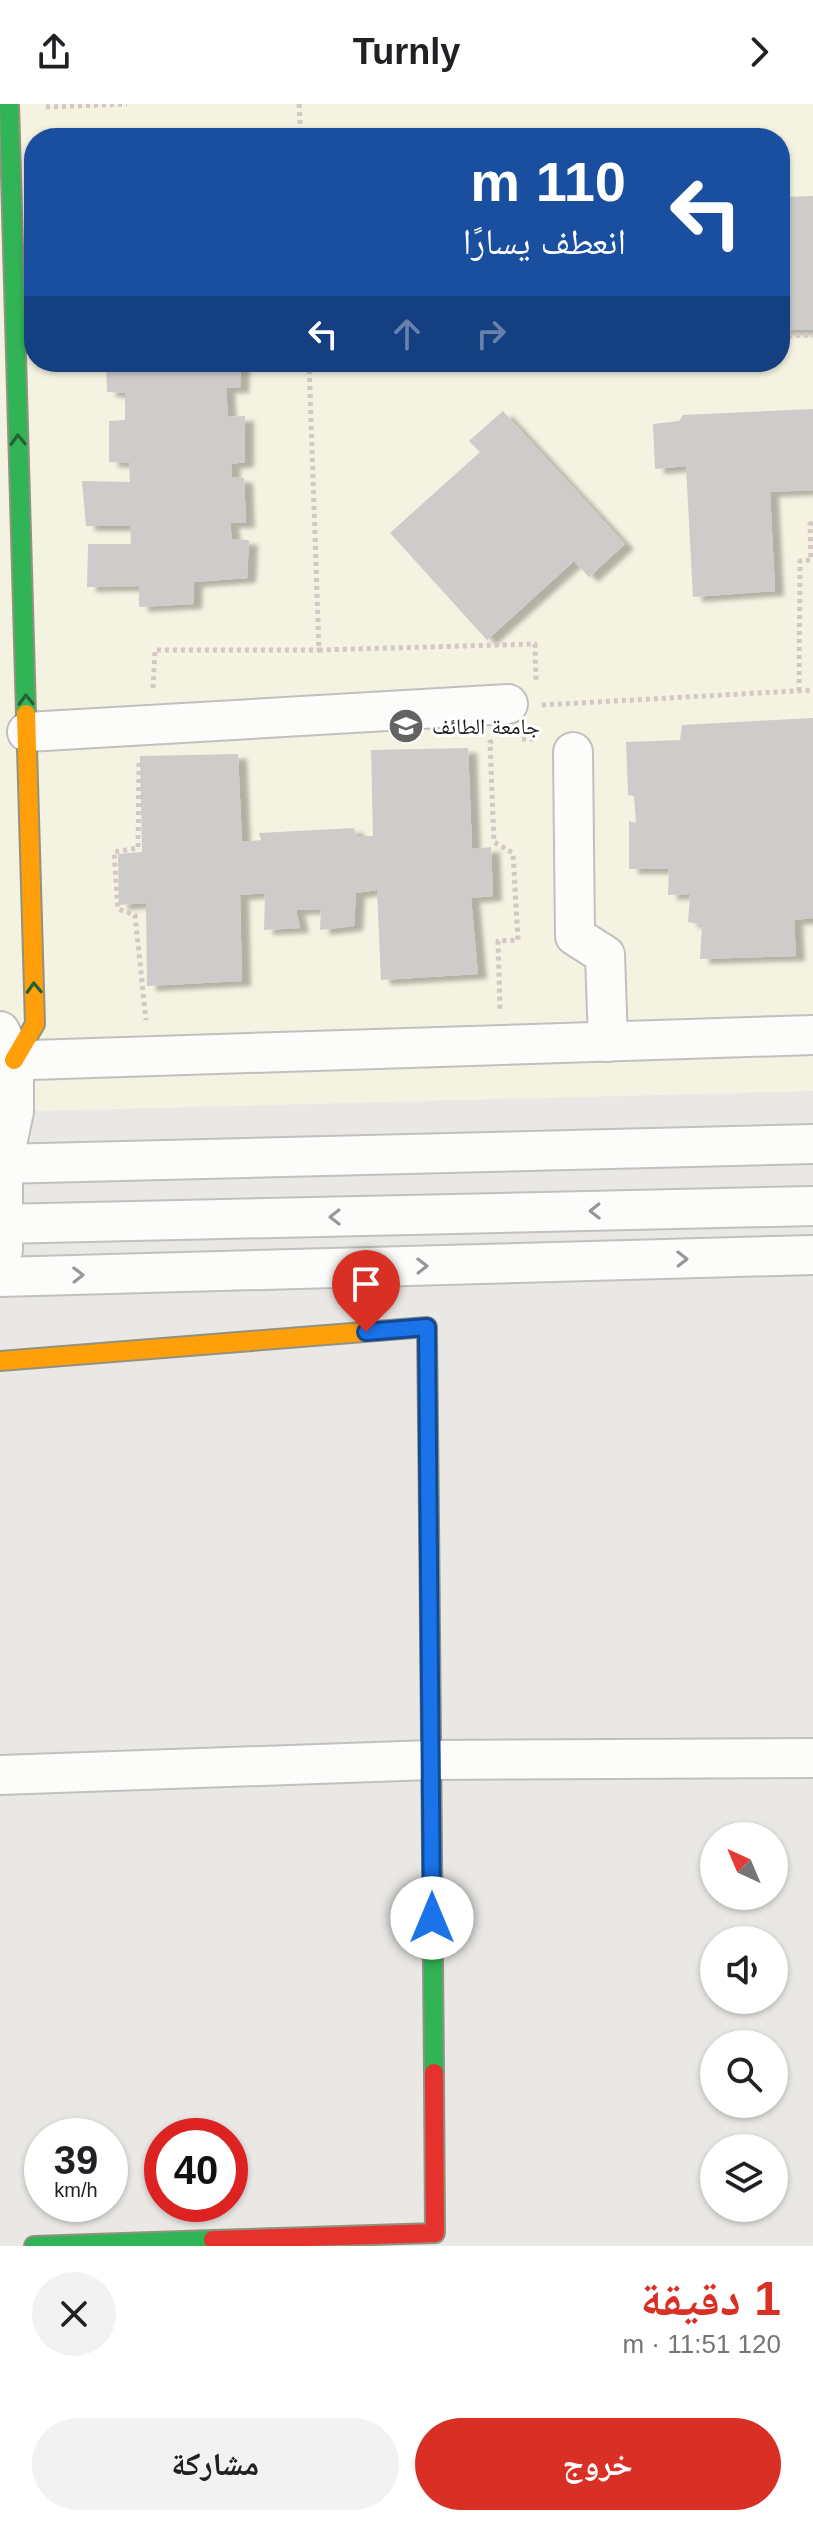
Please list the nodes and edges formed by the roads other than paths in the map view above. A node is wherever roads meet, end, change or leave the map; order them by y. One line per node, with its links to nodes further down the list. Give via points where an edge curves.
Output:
1 (9, 106): 3 (street, one-way to 1)
2 (524, 711): 3 (street)
3 (27, 732): 7 (street, one-way to 3, via 35,1024)
4 (573, 752): 6 (street, via 575,936 605,955)
5 (813, 1035): 6 (street)
6 (608, 1042): 7 (street)
7 (5, 1051): 9 (street, via 14,1111)
8 (813, 1144): 9 (street)
9 (2, 1164): 11 (street)
10 (813, 1206): 11 (street, one-way to 11)
11 (2, 1224): 13 (street)
12 (813, 1255): 13 (street, one-way to 12)
13 (1, 1276)
14 (0, 1361): 16 (street, via 427,1327)
15 (813, 1758): 16 (street)
16 (431, 1760): 17 (street); 18 (street, via 435,2233)
17 (0, 1775)
18 (34, 2246)

